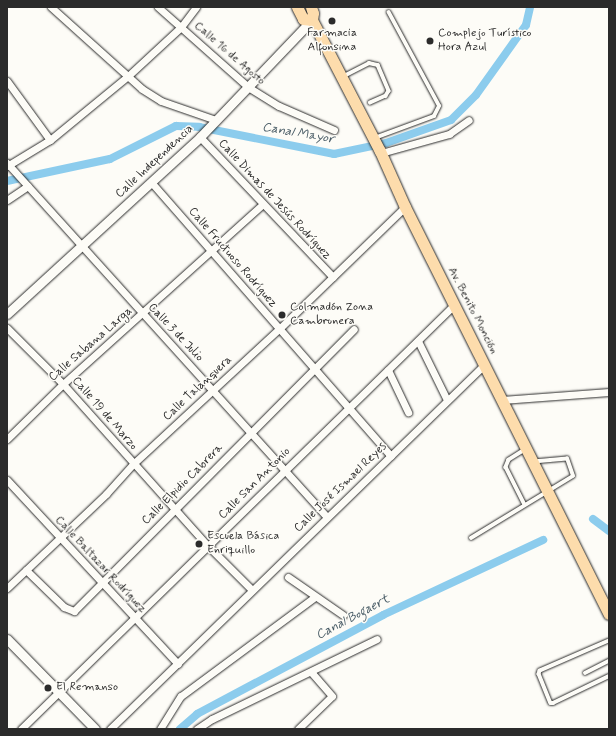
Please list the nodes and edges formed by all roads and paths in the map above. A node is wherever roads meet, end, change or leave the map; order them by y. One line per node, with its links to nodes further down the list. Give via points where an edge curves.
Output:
1 (51, 7): 9 (street)
2 (158, 7): 8 (street, Calle 16 de Agosto)
3 (196, 7): 8 (street)
4 (297, 7): 7 (main road, Av. Benito Monción, via 303,19)
5 (311, 7): 7 (main road, Av. Benito Monción, via 314,13)
6 (389, 13): 18 (lane, via 439,106 434,116)
7 (312, 20): 10 (main road, Av. Benito Monción); 12 (street, Calle Independencia)
8 (181, 27): 9 (street); 12 (street, Calle 16 de Agosto)
9 (128, 76): 15 (street, via 162,101); 19 (street)
10 (341, 77): 13 (lane, via 369,63 378,65 389,91 386,96); 18 (main road, Av. Benito Monción)
11 (7, 81): 19 (street)
12 (248, 87): 15 (street, Calle Independencia); 16 (street, Calle 16 de Agosto, via 274,103)
13 (370, 103)
14 (469, 120): 20 (street, via 449,134)
15 (214, 121): 17 (street, Calle Independencia)
16 (334, 130)
17 (200, 136): 22 (street, Calle Independencia); 25 (street, Calle Dimas de Jesús Rodríguez)
18 (372, 137): 20 (main road, Av. Benito Monción)
19 (50, 140): 21 (street)
20 (380, 152): 26 (main road, Av. Benito Monción)
21 (8, 165): 23 (street, Calle 3 de Julio)
22 (151, 182): 27 (street, Calle Independencia); 28 (street, Calle Fructuoso Rodríguez)
23 (27, 185): 24 (street); 27 (street, Calle 3 de Julio)
24 (7, 200)
25 (263, 204): 28 (street, Calle Sabana Larga); 29 (street, Calle Dimas de Jesús Rodríguez)
26 (405, 207): 29 (street, Calle Talanquera); 30 (main road, Av. Benito Monción)
27 (82, 246): 31 (street, Calle Independencia); 32 (street, Calle 3 de Julio)
28 (212, 251): 32 (street, Calle Sabana Larga); 34 (street, Calle Fructuoso Rodríguez)
29 (333, 277): 34 (street, Calle Talanquera)
30 (454, 305): 36 (street, Calle San Antonio); 37 (main road, Av. Benito Monción)
31 (7, 314)
32 (142, 314): 40 (street, Calle Sabana Larga); 41 (street, Calle 3 de Julio)
33 (7, 328): 40 (street, Calle 19 de Marzo)
34 (279, 329): 38 (street, Calle Fructuoso Rodríguez); 41 (street, Calle Talanquera)
35 (354, 329): 38 (street, Calle Elpidio Cabrera)
36 (418, 341): 39 (street, Calle San Antonio); 43 (street)
37 (485, 364): 43 (street, Calle José Ismael Reyes); 44 (main road, Av. Benito Monción)
38 (315, 370): 45 (street, Calle Fructuoso Rodríguez); 47 (street, Calle Elpidio Cabrera)
39 (388, 370): 45 (street, Calle San Antonio); 46 (street)
40 (63, 384): 48 (street, Calle Sabana Larga); 52 (street, Calle 19 de Marzo)
41 (213, 390): 47 (street, Calle 3 de Julio); 52 (street, Calle Talanquera)
42 (609, 392): 44 (street)
43 (447, 400): 50 (street, Calle José Ismael Reyes)
44 (502, 400): 49 (main road, Av. Benito Monción)
45 (348, 409): 50 (street, Calle Fructuoso Rodríguez); 53 (street, Calle San Antonio)
46 (408, 412)
47 (252, 432): 53 (street, Calle 3 de Julio); 57 (street, Calle Elpidio Cabrera)
48 (7, 439)
49 (526, 449): 51 (main road, Av. Benito Monción); 56 (lane, via 508,460 506,467)
50 (390, 456): 58 (street, Calle José Ismael Reyes)
51 (533, 462): 55 (main road, Av. Benito Monción); 55 (lane, via 570,460 573,476)
52 (133, 464): 57 (street, Calle 19 de Marzo); 59 (street, Calle Talanquera)
53 (285, 468): 58 (street, Calle 3 de Julio); 61 (street, Calle San Antonio)
54 (7, 480): 59 (street, Calle Baltazar Rodríguez)
55 (547, 492): 56 (lane); 68 (main road, Av. Benito Monción)
56 (525, 505): 60 (lane)
57 (175, 510): 61 (street, Calle 19 de Marzo); 64 (street, Calle Elpidio Cabrera)
58 (326, 517): 66 (street, Calle José Ismael Reyes)
59 (60, 537): 62 (street, Calle Talanquera); 64 (street, Calle Baltazar Rodríguez)
60 (471, 538)
61 (208, 546): 66 (street, Calle 19 de Marzo); 70 (street, Calle San Antonio)
62 (26, 570): 64 (street, Calle Elpidio Cabrera, via 70,611 74,611); 65 (street, Calle Talanquera)
63 (288, 577): 67 (street)
64 (101, 583): 70 (street, Calle Baltazar Rodríguez)
65 (7, 588)
66 (252, 590): 75 (street, Calle José Ismael Reyes)
67 (315, 597): 69 (street); 83 (street, via 181,696)
68 (609, 614)
69 (343, 615)
70 (135, 619): 75 (street, Calle Baltazar Rodríguez); 79 (street, Calle San Antonio)
71 (7, 639): 79 (street)
72 (377, 639): 76 (street)
73 (609, 641): 78 (lane, via 540,671 539,674 551,703)
74 (609, 661): 77 (lane)
75 (178, 664): 82 (street, Calle José Ismael Reyes)
76 (311, 672): 84 (street, via 212,719); 85 (street, via 332,696)
77 (585, 673)
78 (609, 676)
79 (59, 692): 80 (street, Calle San Antonio); 81 (street)
80 (20, 729)
81 (95, 729)
82 (110, 729)
83 (160, 729)
84 (197, 729)
85 (298, 729)

